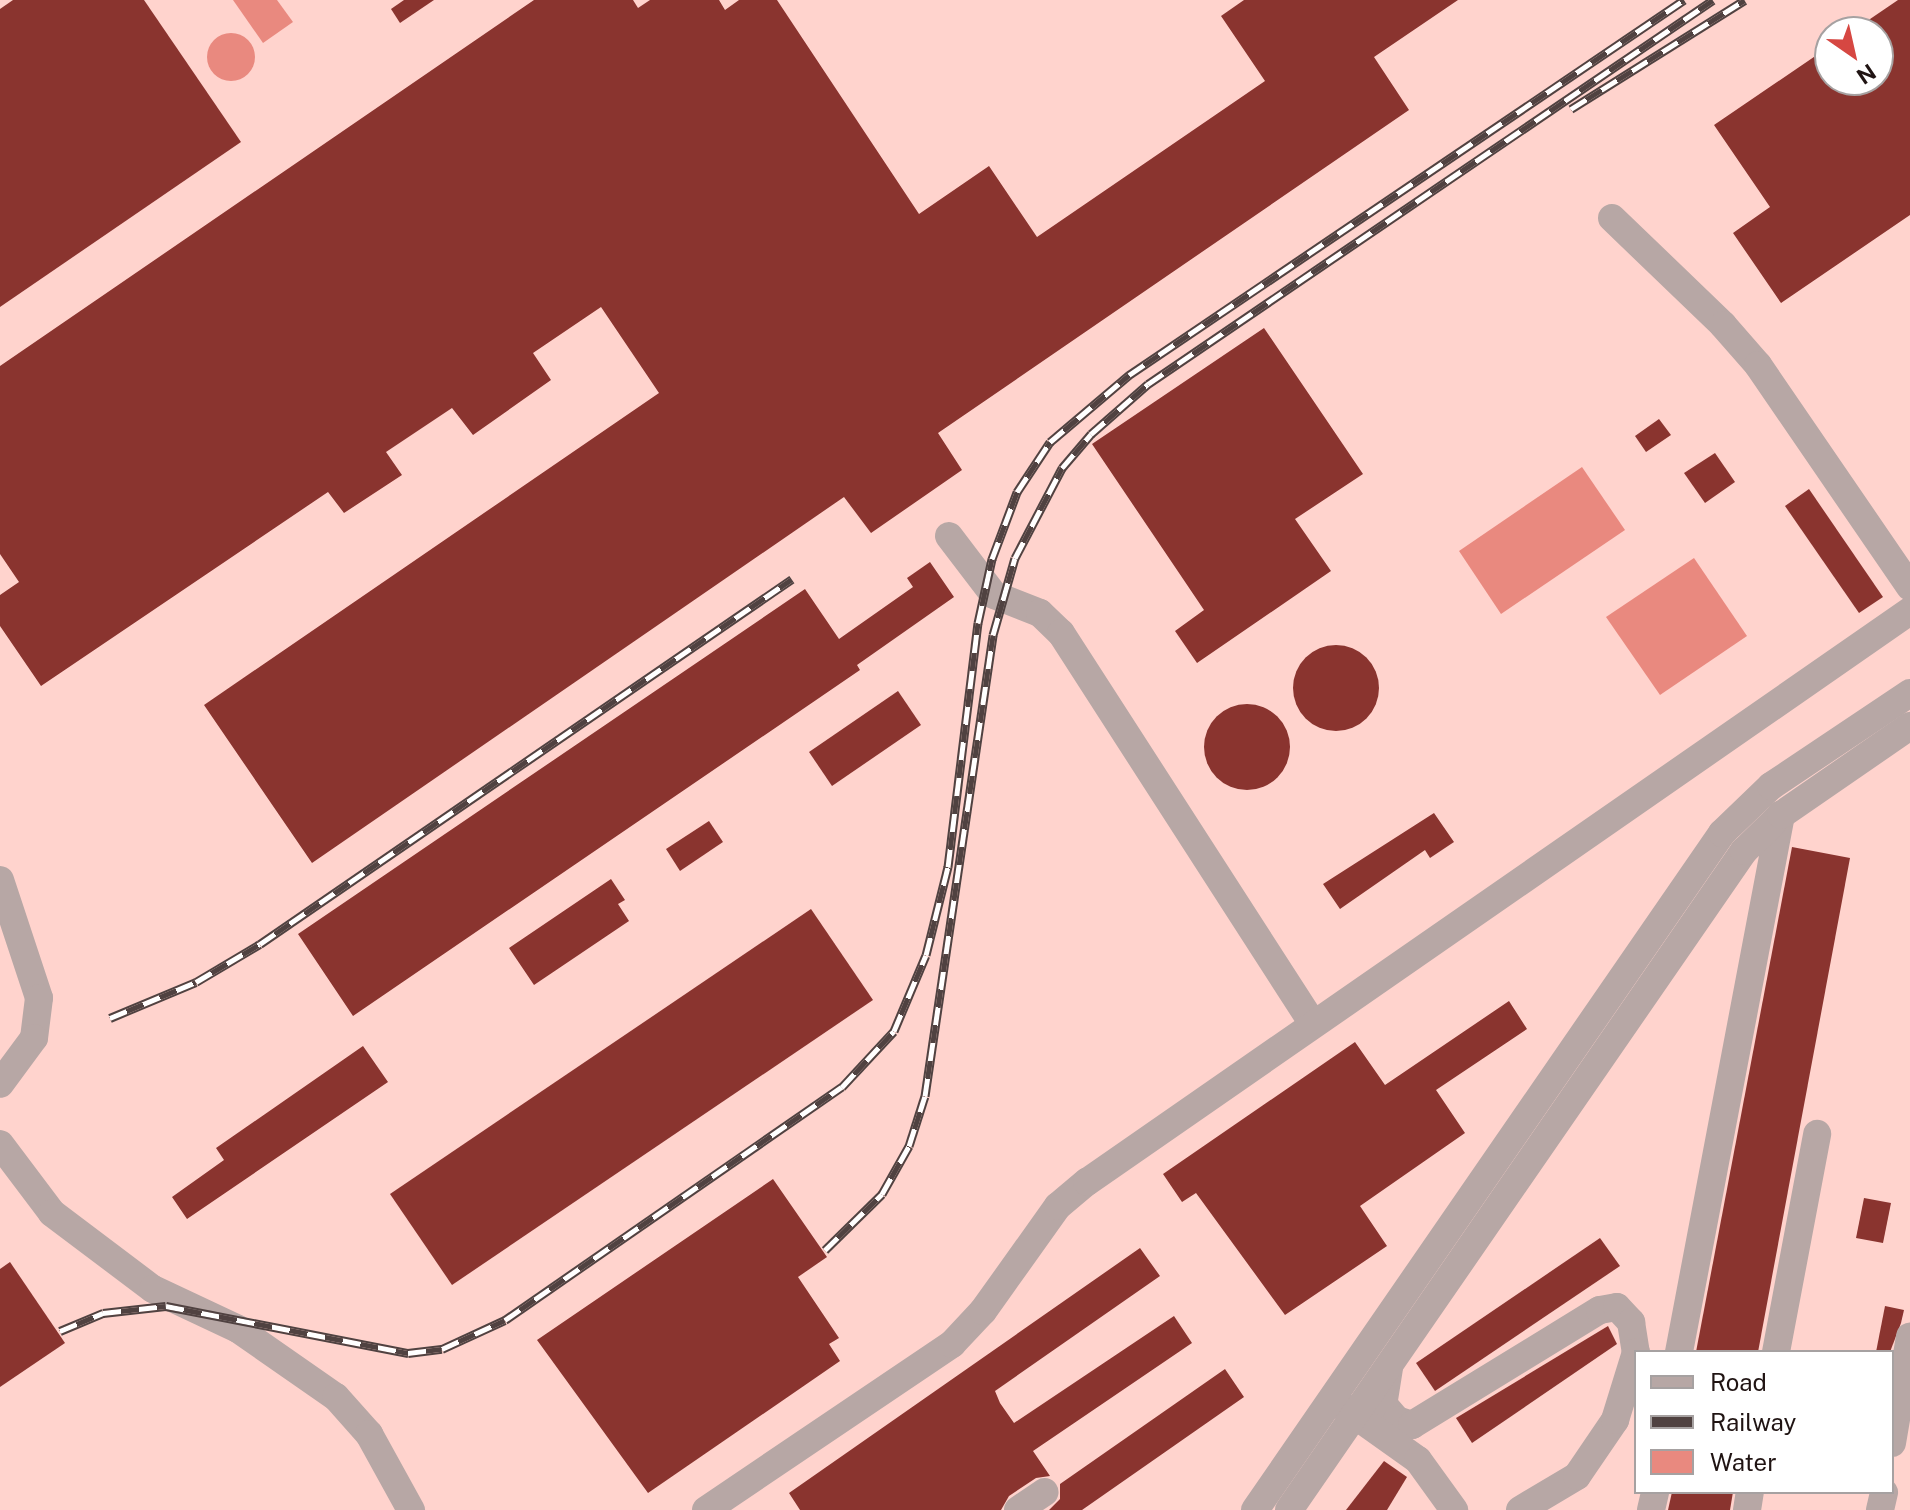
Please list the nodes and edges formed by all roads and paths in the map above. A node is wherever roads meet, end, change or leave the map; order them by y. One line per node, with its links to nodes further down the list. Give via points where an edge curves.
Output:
1 (1612, 218): 3 (street, via 1758,365)
2 (949, 536): 11 (street, via 994,595 1040,613 1061,633)
3 (1910, 587)
4 (1910, 611): 11 (street)
5 (1910, 693): 7 (street)
6 (1910, 726): 7 (street)
7 (1850, 750): 8 (street); 9 (street, via 1771,786)
8 (1781, 815): 9 (street); 18 (street)
9 (1733, 842): 12 (street)
10 (0, 880): 13 (street, via 35,977 39,1017 26,1054)
11 (1312, 1022): 27 (street, via 1058,1206 983,1311 952,1344)
12 (1588, 1048): 21 (street); 22 (street)
13 (0, 1084)
14 (1817, 1134): 19 (street)
15 (0, 1144): 26 (street, via 52,1213 153,1289 238,1329 336,1397 369,1434)
16 (1910, 1337): 23 (street)
17 (1636, 1350): 21 (street, via 1631,1322 1617,1307 1600,1310 1412,1425 1397,1420 1383,1404)
18 (1679, 1350)
19 (1776, 1350)
20 (1634, 1358): 31 (street, via 1615,1420 1577,1476)
21 (1390, 1362): 22 (street)
22 (1343, 1406): 25 (street, via 1418,1460); 29 (street); 30 (street)
23 (1894, 1431)
24 (1045, 1492): 28 (street)
25 (1447, 1507)
26 (411, 1510)
27 (706, 1510)
28 (1018, 1510)
29 (1255, 1510)
30 (1289, 1510)
31 (1520, 1510)

